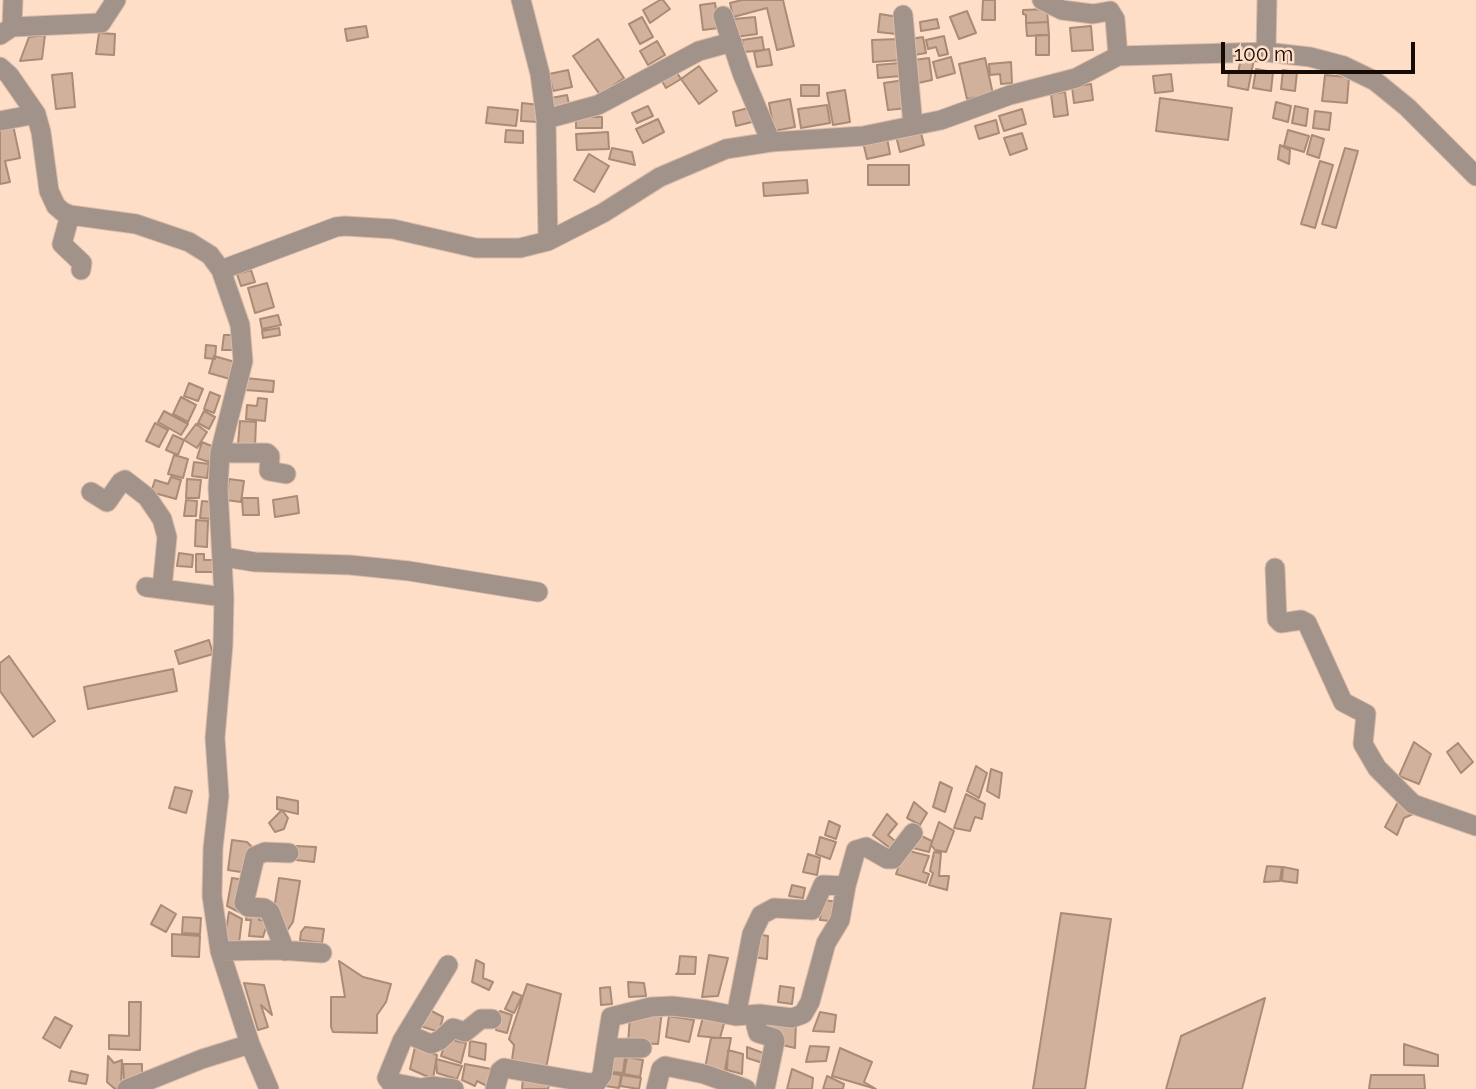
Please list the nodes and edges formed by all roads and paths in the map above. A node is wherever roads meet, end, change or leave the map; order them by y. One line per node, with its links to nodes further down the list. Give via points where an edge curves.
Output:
1 (13, 0): 9 (street)
2 (116, 0): 9 (street, via 101,23)
3 (521, 0): 15 (street)
4 (1042, 0): 6 (street, via 1062,10 1093,13)
5 (1267, 0): 11 (street)
6 (1111, 5): 12 (street)
7 (903, 15): 17 (street)
8 (723, 16): 10 (street)
9 (6, 31)
10 (732, 42): 15 (street, via 699,51 598,105); 18 (street)
11 (1266, 52): 12 (street); 19 (street, via 1344,66 1375,81 1408,107)
12 (1118, 56): 17 (street, via 1076,78)
13 (0, 67): 14 (street)
14 (36, 114): 16 (street); 20 (street, via 49,191 56,206)
15 (547, 119): 21 (street)
16 (0, 121)
17 (913, 126): 18 (street, via 863,136)
18 (771, 142): 21 (street, via 726,149 690,163)
19 (1476, 176)
20 (70, 215): 22 (street, via 62,244 82,263); 23 (street, via 165,233 199,247)
21 (548, 241): 23 (street, via 520,248 476,248 393,229 345,226)
22 (81, 270)
23 (221, 270): 24 (street, via 243,348)
24 (220, 453): 25 (street, via 267,453 269,471); 27 (street)
25 (286, 474)
26 (91, 492): 30 (street, via 107,502 125,480 147,497 162,519 167,548 154,588)
27 (224, 557): 29 (street, via 409,571); 30 (street)
28 (1275, 568): 31 (street, via 1277,619 1307,623 1343,702 1366,712 1365,746 1377,768 1413,804)
29 (538, 592)
30 (224, 597): 35 (street, via 215,738 219,796 212,874)
31 (1476, 827)
32 (913, 833): 34 (street, via 893,859 859,848)
33 (289, 853): 36 (street, via 255,856 244,903 270,912)
34 (846, 886): 39 (street, via 842,916 826,943 806,1011 792,1018); 40 (street, via 824,885 812,909 774,908 761,915 751,934)
35 (220, 951): 36 (street); 43 (street)
36 (285, 951): 37 (street)
37 (322, 953)
38 (448, 965): 42 (street)
39 (759, 1014): 40 (street); 53 (street, via 758,1033 775,1041)
40 (736, 1016): 44 (street, via 672,1006 617,1014 609,1019)
41 (492, 1019): 42 (street, via 481,1019 465,1031 453,1028 431,1044)
42 (407, 1034): 48 (street, via 387,1078)
43 (250, 1044): 46 (street); 47 (street)
44 (606, 1048): 45 (street); 50 (street, via 597,1082 504,1068)
45 (642, 1048)
46 (127, 1089)
47 (269, 1089)
48 (421, 1089): 49 (street)
49 (454, 1089)
50 (495, 1089)
51 (656, 1089): 52 (street, via 665,1066)
52 (746, 1089)
53 (765, 1089)

